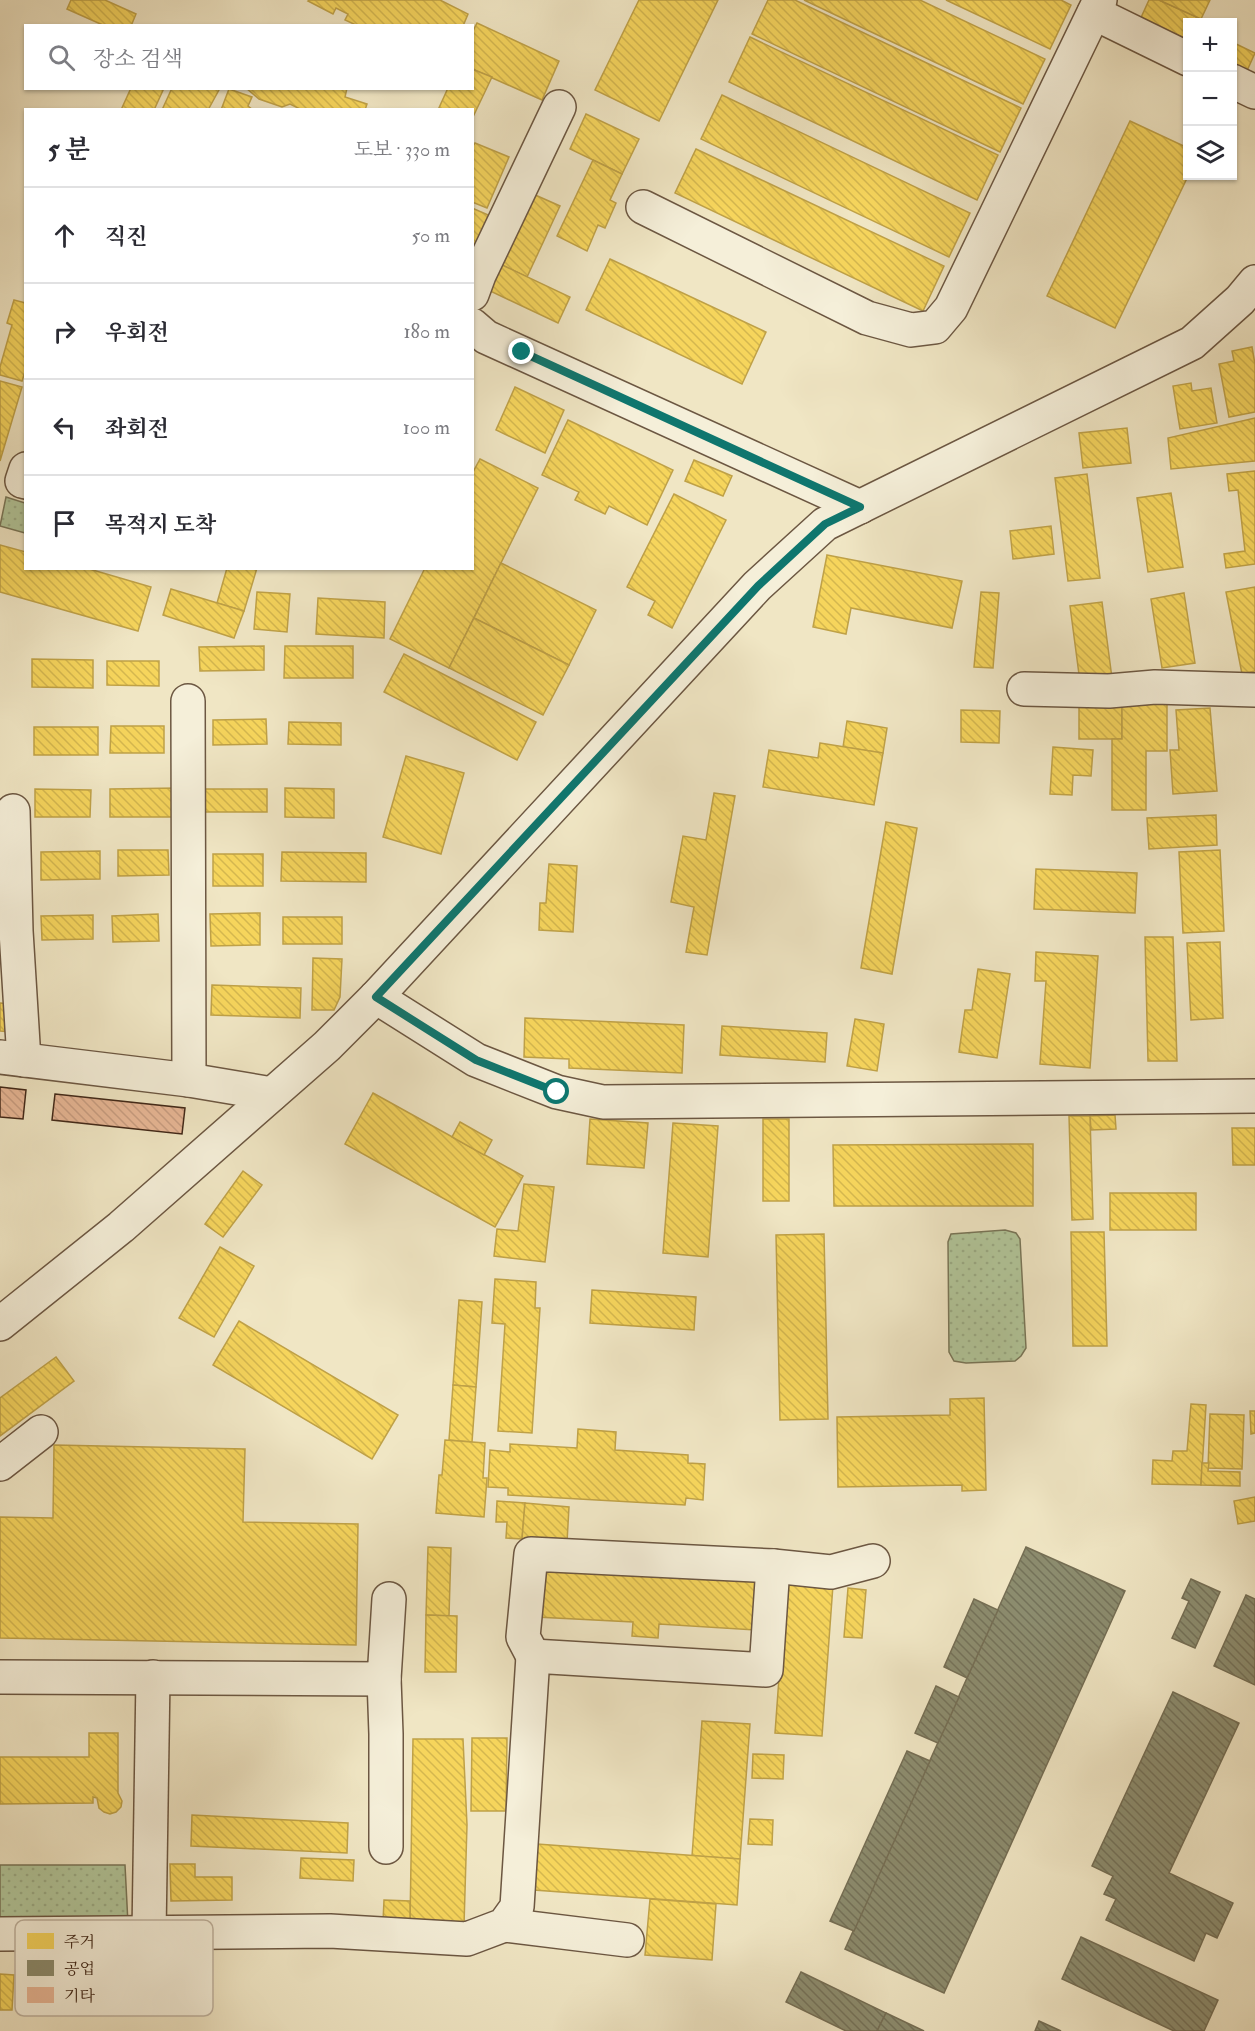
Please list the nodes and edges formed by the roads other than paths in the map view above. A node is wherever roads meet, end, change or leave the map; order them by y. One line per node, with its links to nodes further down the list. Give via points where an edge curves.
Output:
1 (1097, 7): 2 (street); 6 (street, via 951,309 934,327 911,330 867,318)
2 (1183, 56)
3 (1237, 83): 4 (street)
4 (1255, 92)
5 (559, 107): 8 (street)
6 (643, 207)
7 (1255, 282): 10 (street, via 1192,343)
8 (474, 289)
9 (474, 327): 10 (street, via 486,337)
10 (860, 507): 15 (street, via 825,524 758,586)
11 (1024, 689): 12 (street)
12 (1255, 690)
13 (188, 701): 17 (street)
14 (13, 811): 16 (street, via 16,931)
15 (376, 997): 18 (street); 19 (street, via 476,1060 557,1092 603,1102)
16 (12, 1059): 17 (street)
17 (189, 1080): 18 (street)
18 (272, 1094): 20 (street, via 122,1227)
19 (1255, 1096)
20 (0, 1324)
21 (41, 1432): 22 (street)
22 (0, 1464)
23 (873, 1562): 24 (street, via 831,1572)
24 (773, 1566): 26 (street, via 766,1670); 26 (street, via 531,1554 523,1637)
25 (389, 1599): 29 (street)
26 (533, 1656): 35 (street, via 518,1907)
27 (0, 1677): 28 (street)
28 (153, 1677): 29 (street); 31 (street)
29 (384, 1679): 30 (street)
30 (386, 1847)
31 (149, 1919): 32 (street); 33 (street)
32 (139, 1920)
33 (165, 1920)
34 (213, 1923): 35 (street, via 467,1939)
35 (504, 1925): 38 (street)
36 (15, 1932): 37 (street)
37 (0, 1934)
38 (627, 1940)

